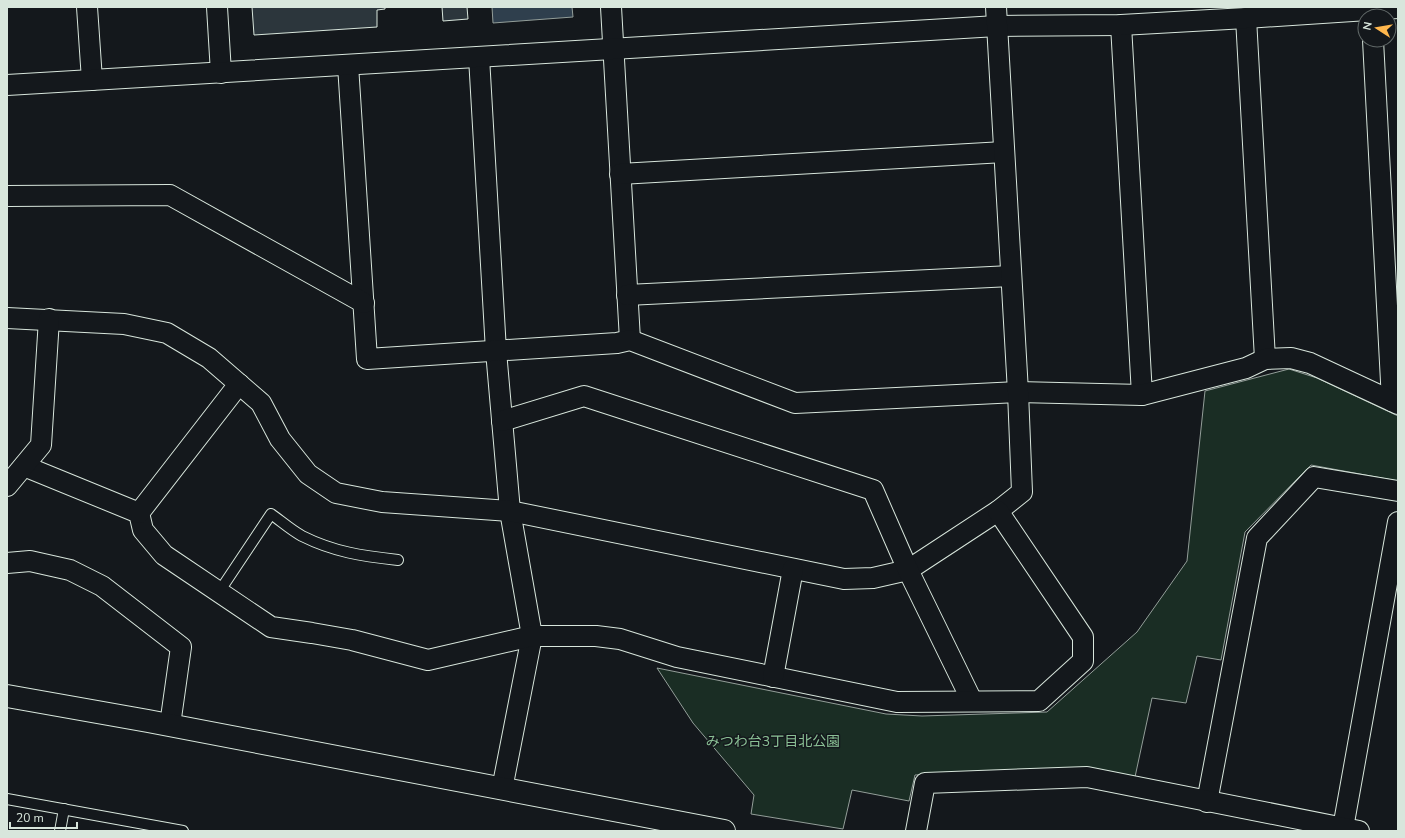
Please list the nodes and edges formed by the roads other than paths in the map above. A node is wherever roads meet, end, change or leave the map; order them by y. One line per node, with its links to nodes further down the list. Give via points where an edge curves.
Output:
1 (87, 7): 13 (street)
2 (217, 7): 12 (street)
3 (611, 7): 9 (street)
4 (1357, 12): 6 (street)
5 (997, 16): 7 (street); 9 (street); 15 (street)
6 (1246, 18): 7 (street); 25 (street)
7 (1121, 25): 28 (street)
8 (1373, 48): 29 (street)
9 (613, 49): 10 (street); 16 (street)
10 (479, 57): 11 (street); 24 (street)
11 (348, 65): 12 (street); 20 (street)
12 (221, 73): 13 (street)
13 (92, 80): 14 (street)
14 (7, 85)
15 (1004, 152): 16 (street); 18 (street)
16 (620, 174): 19 (street)
17 (7, 196): 20 (street, via 170,196)
18 (1012, 276): 19 (street); 27 (street)
19 (627, 295): 23 (street)
20 (364, 303): 24 (street, via 367,359)
21 (7, 318): 22 (street)
22 (49, 319): 26 (street, via 124,324 167,333 209,358); 31 (street, via 41,445)
23 (630, 340): 24 (street); 27 (street, via 795,403)
24 (496, 351): 30 (street)
25 (1265, 359): 28 (street, via 1246,368); 29 (street, via 1291,358 1310,363)
26 (239, 384): 34 (street, via 261,403 280,439 308,474 336,493 382,502); 36 (street)
27 (1018, 392): 28 (street); 35 (street, via 1022,492)
28 (1142, 395)
29 (1395, 403)
30 (502, 421): 34 (street); 41 (street, via 584,396 873,490)
31 (24, 466): 32 (street); 36 (street)
32 (7, 486)
33 (1398, 491): 50 (street, via 1314,476 1256,538)
34 (510, 511): 40 (street); 43 (street)
35 (998, 511): 41 (street); 46 (street, via 1083,637 1083,661 1039,701)
36 (139, 513): 42 (street, via 142,530 164,555)
37 (1398, 522): 52 (street)
38 (398, 560): 42 (lane, via 359,556 329,548 300,535 271,514)
39 (7, 563): 47 (street, via 30,561 70,570 102,586 181,647)
40 (793, 569): 41 (street, via 844,579 873,578); 44 (street)
41 (908, 570): 46 (street)
42 (219, 592): 43 (street, via 271,627 352,640 428,660)
43 (532, 636): 44 (street, via 620,638 677,657); 48 (street)
44 (773, 677): 46 (street, via 897,702)
45 (7, 696): 47 (street)
46 (972, 701)
47 (170, 725): 48 (street)
48 (502, 789): 55 (street)
49 (7, 799): 51 (lane)
50 (1206, 802): 52 (street); 56 (street, via 1087,777 925,782)
51 (64, 809): 53 (lane); 54 (lane)
52 (1351, 829)
53 (177, 830)
54 (60, 831)
55 (724, 831)
56 (916, 831)

